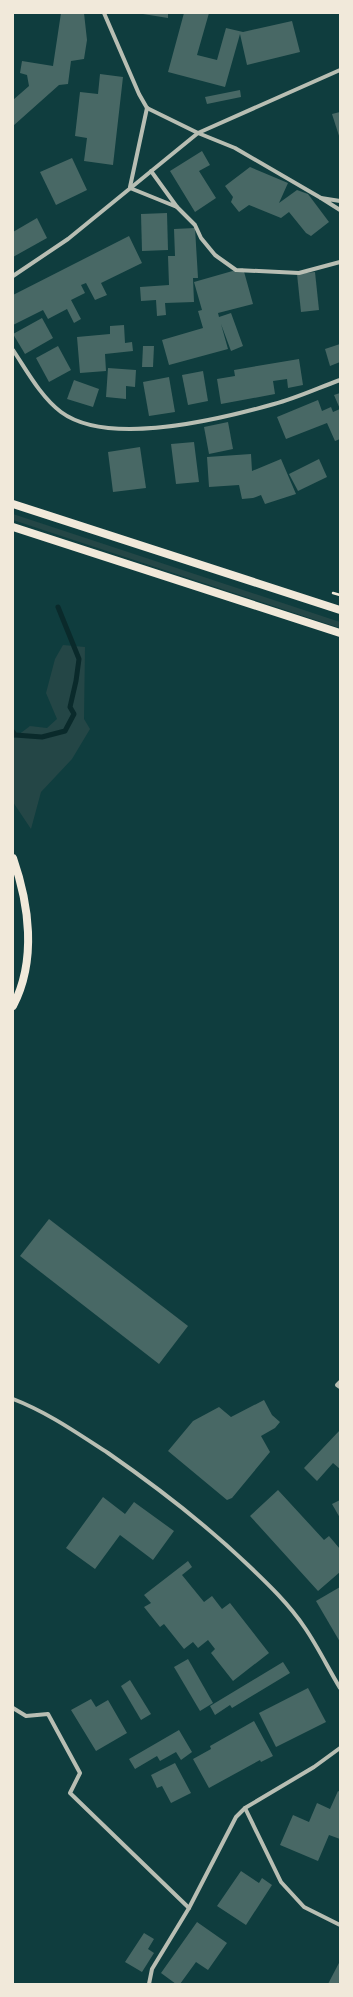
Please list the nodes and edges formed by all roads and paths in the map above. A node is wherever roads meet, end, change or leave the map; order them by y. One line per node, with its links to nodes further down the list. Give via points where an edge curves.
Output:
1 (104, 13): 3 (street)
2 (340, 70): 4 (street)
3 (147, 108): 4 (street); 6 (street)
4 (198, 133): 5 (street); 7 (street, via 235,148)
5 (151, 171): 6 (street); 9 (street)
6 (130, 188): 9 (street); 12 (street, via 68,239)
7 (321, 198): 8 (street); 10 (street)
8 (340, 200)
9 (176, 207): 11 (street, via 195,225 214,255 236,270 299,273)
10 (340, 210)
11 (340, 262)
12 (13, 276)
13 (13, 350): 14 (street, via 48,400 78,422 103,428 135,430 184,424 275,404)
14 (340, 380)
15 (13, 504): 17 (main road)
16 (13, 527): 18 (main road)
17 (340, 610)
18 (340, 633)
19 (13, 858): 20 (main road, via 21,882 28,938 26,968)
20 (13, 1006)
21 (340, 1382): 22 (street, via 337,1385)
22 (340, 1387)
23 (13, 1399): 24 (street, via 30,1405 68,1426 130,1468 224,1542 273,1589 305,1627)
24 (340, 1688)
25 (13, 1708): 28 (street, via 26,1716 48,1714 80,1773 70,1793)
26 (340, 1748): 27 (street, via 314,1767)
27 (245, 1808): 28 (street, via 233,1823); 29 (street, via 281,1882 304,1907)
28 (189, 1908): 30 (street, via 152,1969)
29 (340, 1925)
30 (149, 1984)

